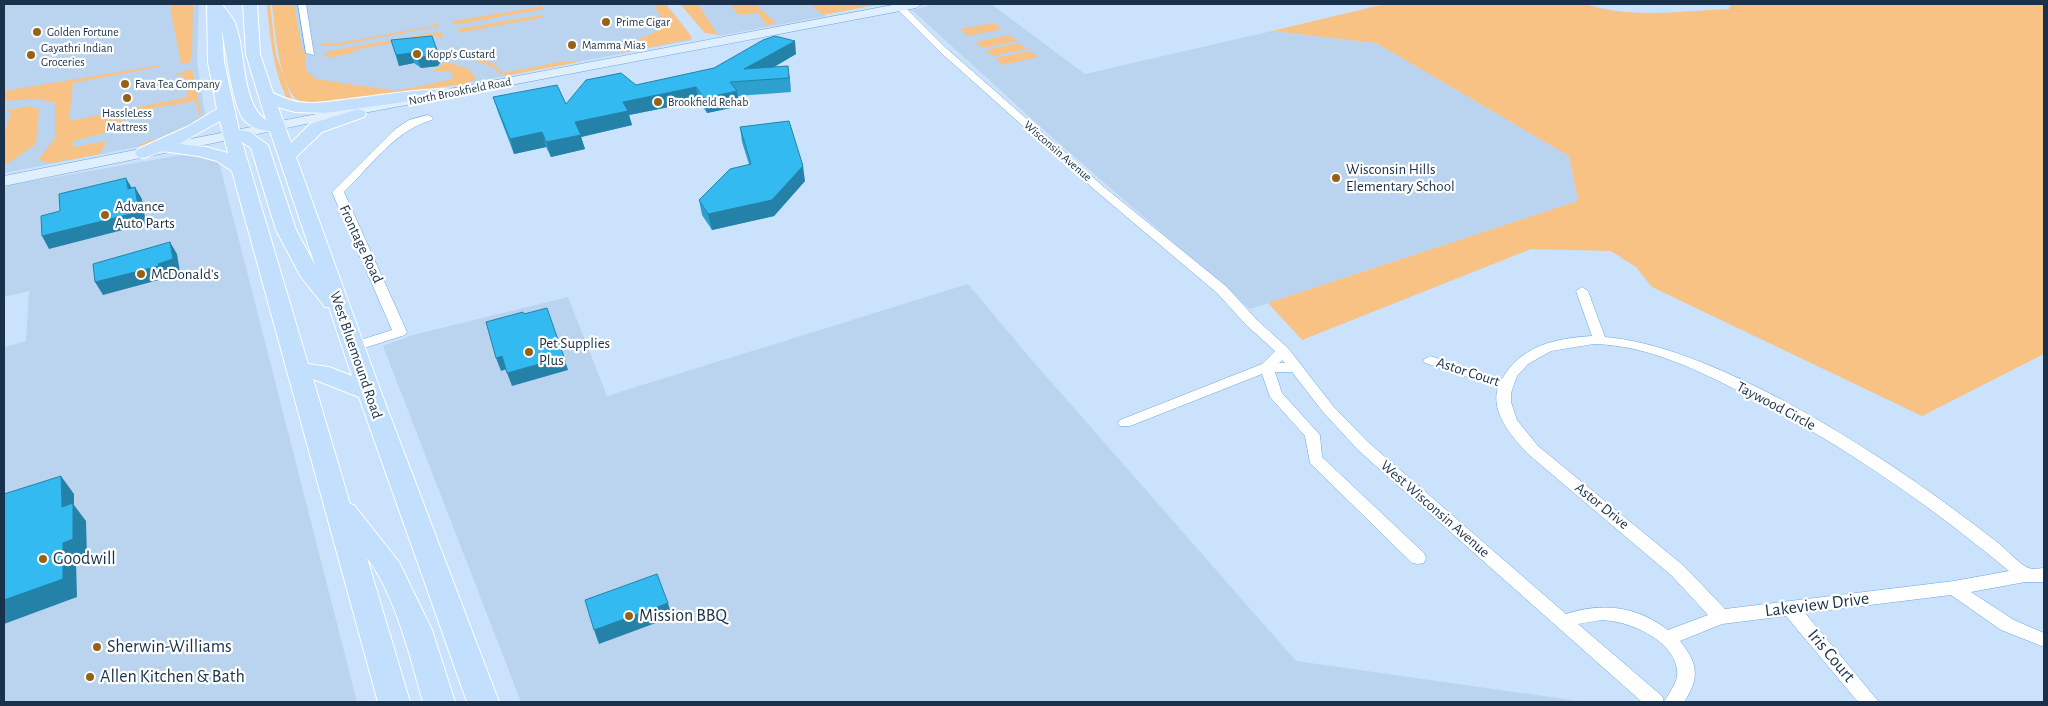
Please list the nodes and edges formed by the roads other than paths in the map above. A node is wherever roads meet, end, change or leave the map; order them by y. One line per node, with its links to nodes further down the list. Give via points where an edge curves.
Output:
1 (215, 4): 12 (main road, via 216,62); 14 (main road, via 228,23 250,117 262,125)
2 (237, 4): 7 (main road)
3 (250, 4): 7 (main road, West Bluemound Road)
4 (302, 4): 8 (street)
5 (916, 4): 6 (street, North Brookfield Road)
6 (900, 7): 9 (street, North Brookfield Road); 22 (street, Wisconsin Avenue, via 943,50)
7 (250, 25): 10 (main road, West Bluemound Road, via 253,54)
8 (310, 53)
9 (453, 93): 10 (main road, via 302,109 277,103); 11 (street, North Brookfield Road)
10 (266, 96): 14 (main road, West Bluemound Road)
11 (393, 104): 14 (street, North Brookfield Road); 18 (main road, via 316,128)
12 (225, 111): 15 (main road); 17 (main road, via 193,131)
13 (428, 118): 25 (street, Frontage Road, via 413,122 398,132 338,192 400,332)
14 (276, 126): 15 (street, North Brookfield Road); 18 (main road, West Bluemound Road)
15 (231, 135): 16 (street, North Brookfield Road); 19 (main road); 23 (main road, via 244,136 259,145 286,230 311,277)
16 (169, 148): 17 (street, North Brookfield Road); 19 (main road, via 217,154)
17 (144, 153): 20 (street, North Brookfield Road)
18 (287, 156): 23 (main road, West Bluemound Road)
19 (240, 168): 30 (main road)
20 (4, 181)
21 (1582, 291): 24 (street)
22 (1227, 296): 26 (street, West Wisconsin Avenue)
23 (342, 312): 25 (main road, West Bluemound Road)
24 (1600, 340): 31 (street, Taywood Circle, via 1558,344 1537,351 1514,368); 37 (street, Taywood Circle, via 1622,342 1673,356 1762,397 1882,468 1988,544)
25 (353, 347): 32 (main road, West Bluemound Road)
26 (1284, 351): 28 (street); 29 (street, West Wisconsin Avenue)
27 (1430, 360): 31 (street, Astor Court)
28 (1266, 367): 29 (street); 33 (street); 35 (street, via 1275,394 1312,435 1315,459)
29 (1298, 368): 41 (street, West Wisconsin Avenue, via 1328,409 1363,446)
30 (299, 371): 32 (main road, via 320,372); 34 (main road)
31 (1506, 385): 40 (street, Astor Drive, via 1507,414 1527,444 1678,571)
32 (369, 392): 46 (main road, West Bluemound Road)
33 (1125, 423)
34 (338, 503): 44 (main road); 45 (main road, via 385,562 417,630)
35 (1418, 558)
36 (2044, 575): 37 (street, Lakeview Drive)
37 (2025, 576): 38 (street, Lakeview Drive)
38 (1954, 588): 39 (street, Lakeview Drive); 43 (street, via 2009,627)
39 (1792, 610): 40 (street, Lakeview Drive); 49 (street, Iris Court)
40 (1721, 617): 42 (street, Lakeview Drive)
41 (1563, 622): 42 (street, via 1593,612 1608,612 1647,624); 47 (street, West Wisconsin Avenue)
42 (1667, 638): 48 (street, via 1686,668 1687,683)
43 (2044, 640)
44 (394, 702)
45 (439, 702)
46 (483, 702)
47 (1655, 702)
48 (1674, 702)
49 (1869, 702)

